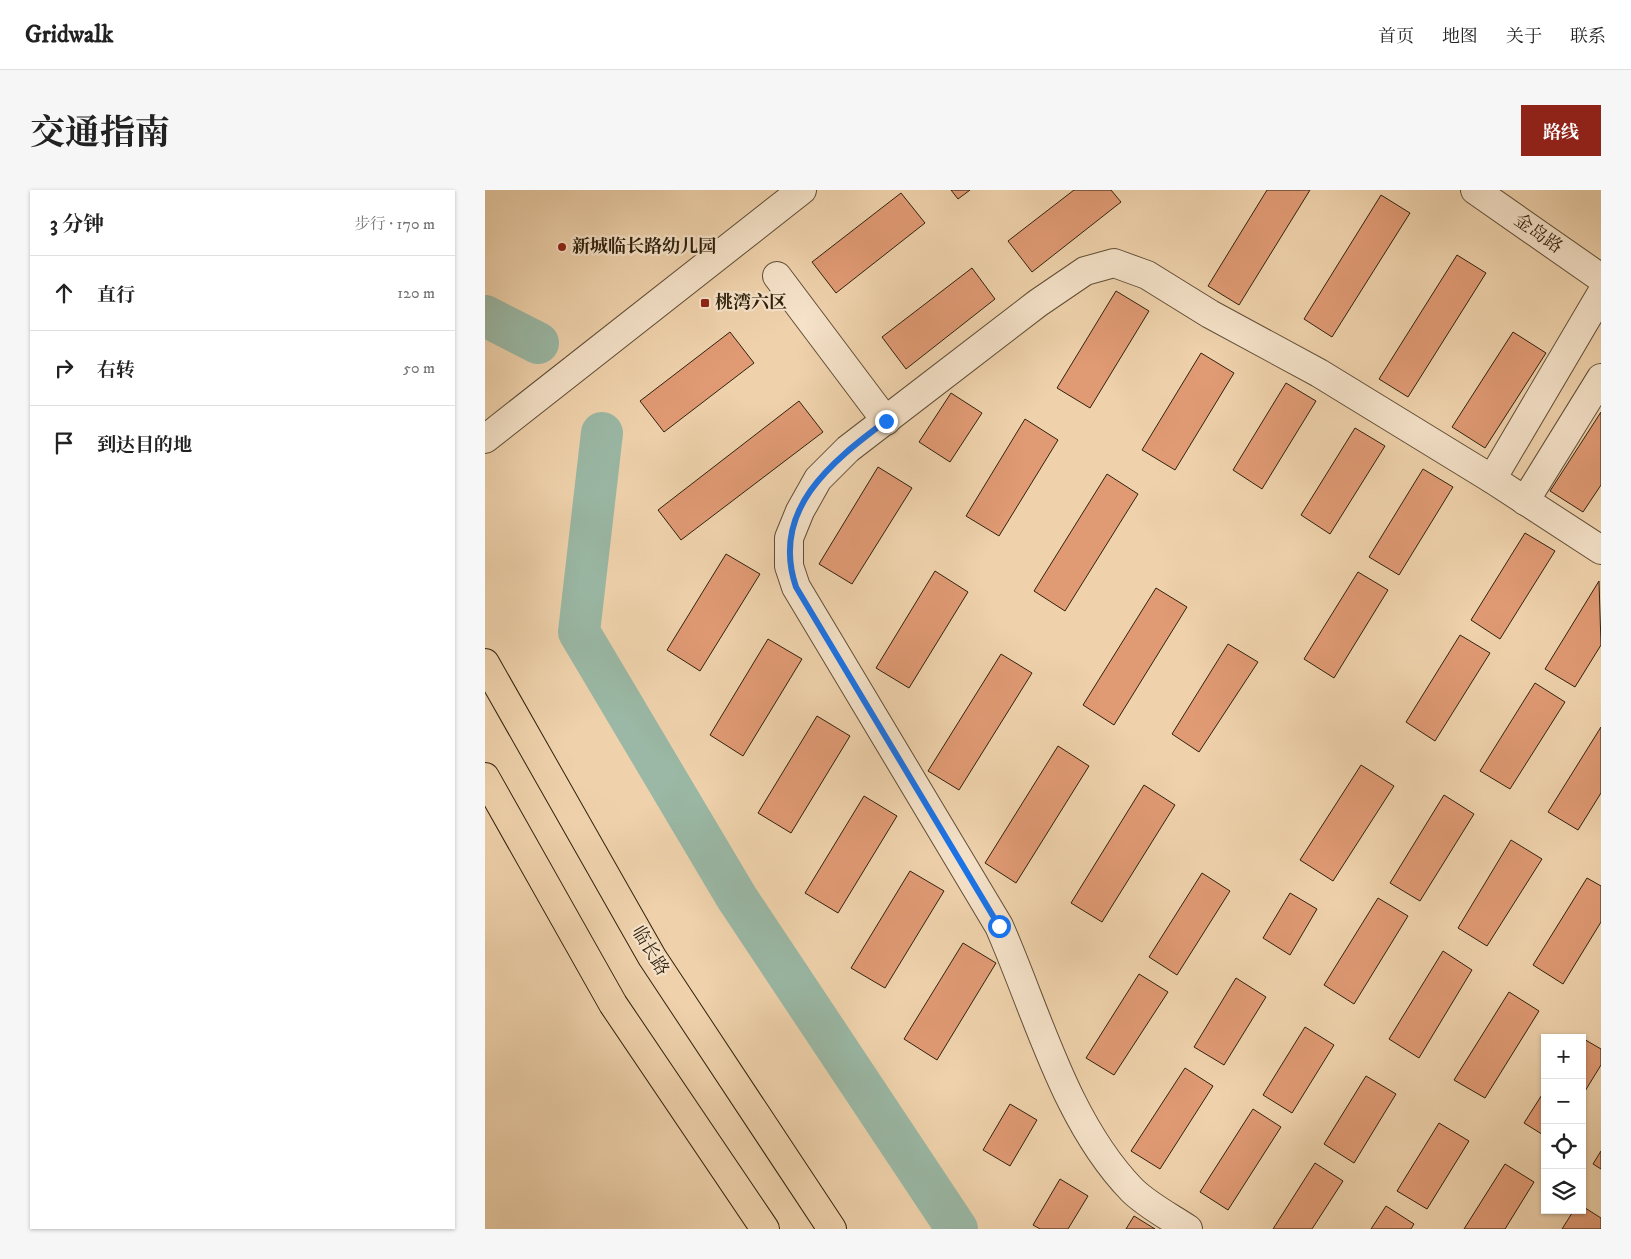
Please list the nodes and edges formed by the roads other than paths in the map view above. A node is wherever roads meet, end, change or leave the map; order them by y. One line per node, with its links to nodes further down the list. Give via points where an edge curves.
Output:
1 (802, 190): 8 (street)
2 (1475, 190): 4 (street, 金岛路)
3 (777, 276): 7 (street)
4 (1601, 278)
5 (1601, 294): 9 (street)
6 (1601, 378): 10 (street)
7 (886, 421): 9 (street, via 1054,292 1085,271 1114,263 1147,275); 16 (street, via 848,449 818,479 800,511 789,538 789,566 796,587 999,926 1077,1110 1105,1160 1133,1192)
8 (485, 439)
9 (1492, 479): 10 (street)
10 (1525, 501): 11 (street)
11 (1601, 550)
12 (485, 663): 15 (main road, 临长路, via 652,957)
13 (485, 777): 14 (main road, via 613,1004)
14 (765, 1229)
15 (832, 1229)
16 (1188, 1229)

